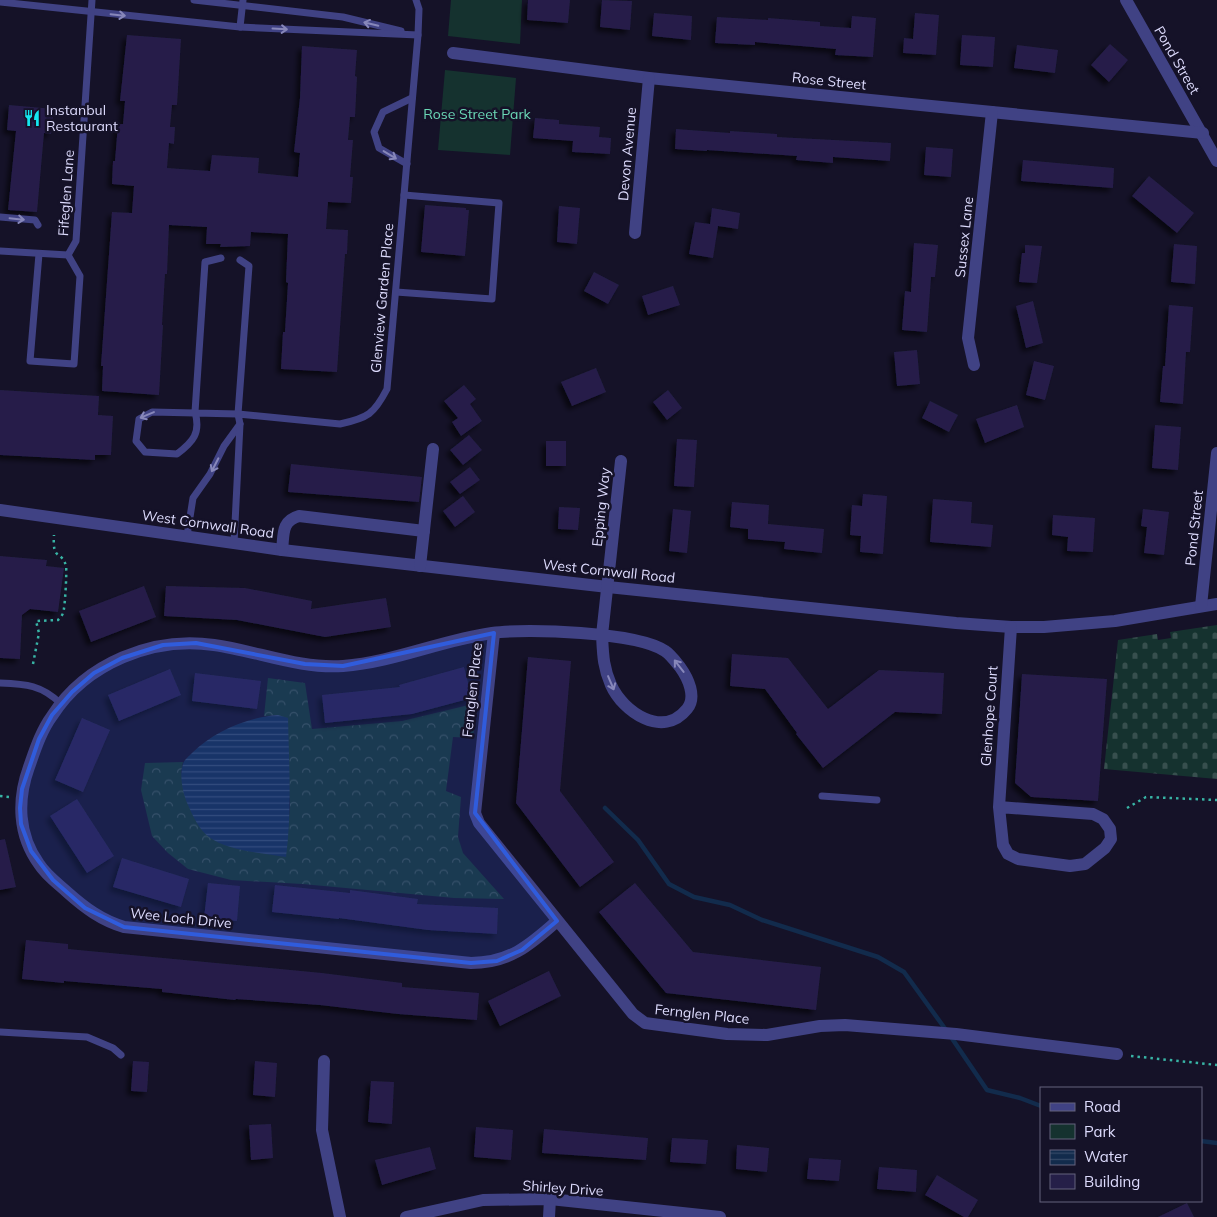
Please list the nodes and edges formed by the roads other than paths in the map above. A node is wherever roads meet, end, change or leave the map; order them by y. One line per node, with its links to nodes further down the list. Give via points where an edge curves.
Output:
1 (92, 0): 7 (lane, Fifeglen Lane)
2 (194, 0): 6 (lane)
3 (416, 0): 9 (lane, Glenview Garden Place, via 420,8)
4 (1126, 0): 14 (street, Pond Street)
5 (0, 2): 7 (lane)
6 (243, 3): 8 (lane); 9 (lane, one-way to 6, via 343,17)
7 (91, 12): 8 (lane, one-way to 8); 23 (lane, Fifeglen Lane, via 76,241)
8 (240, 27): 9 (lane, one-way to 9)
9 (418, 35): 12 (lane, Glenview Garden Place)
10 (453, 53): 11 (street, Rose Street)
11 (648, 78): 13 (street, Rose Street); 20 (street, Devon Avenue)
12 (412, 98): 16 (lane, Glenview Garden Place); 16 (lane, one-way to 16, via 384,112 374,132 379,148)
13 (992, 112): 14 (street, Rose Street); 27 (street, Sussex Lane, via 968,338)
14 (1203, 133): 15 (street, Pond Street)
15 (1217, 160)
16 (407, 164): 17 (lane, Glenview Garden Place)
17 (404, 195): 26 (lane, Glenview Garden Place); 26 (lane, via 499,203 492,299)
18 (0, 217): 19 (lane, one-way to 19)
19 (36, 223)
20 (635, 233)
21 (0, 251): 22 (lane, Fifeglen Lane)
22 (38, 254): 23 (lane, Fifeglen Lane); 23 (lane, via 30,361 74,364 80,276)
23 (68, 255)
24 (221, 258): 28 (lane, via 205,262)
25 (240, 260): 29 (lane, via 248,266)
26 (396, 292): 29 (lane, Glenview Garden Place, via 387,389 371,413 340,424)
27 (974, 365)
28 (195, 412): 28 (lane, one-way to 28, via 152,412 139,419 136,441 145,452 177,454 192,443 198,423); 29 (lane, Glenview Garden Place)
29 (238, 414): 30 (lane)
30 (240, 424): 36 (lane, one-way to 36, via 193,498); 37 (lane)
31 (433, 449): 35 (street)
32 (1217, 453): 42 (street, Pond Street)
33 (621, 460): 40 (street, Epping Way)
34 (0, 510): 36 (street, West Cornwall Road)
35 (424, 530): 38 (street, via 299,516 286,523); 39 (street)
36 (187, 536): 37 (street, West Cornwall Road)
37 (234, 543): 38 (street, West Cornwall Road)
38 (282, 550): 39 (street, West Cornwall Road)
39 (420, 566): 40 (street, West Cornwall Road)
40 (608, 587): 43 (street, West Cornwall Road); 45 (street, Epping Way)
41 (1217, 604): 42 (street, West Cornwall Road)
42 (1201, 606): 43 (street, West Cornwall Road, via 1115,621)
43 (1011, 628): 50 (street, Glenhope Court)
44 (494, 632): 45 (street, Wee Loch Drive); 47 (street, Wee Loch Drive, via 342,666 305,664 215,645 163,645 108,665 83,682); 51 (street, Fernglen Place, via 475,813 479,823)
45 (602, 635): 45 (street, Wee Loch Drive, one-way to 45, via 603,663 612,688 633,713 660,723 674,719 686,710 691,701 691,689 680,667 666,651 647,643)
46 (0, 683): 47 (lane, via 47,691)
47 (61, 704): 51 (street, Wee Loch Drive, via 39,739 26,775 22,789 21,824 31,851 53,880 85,908 110,923 145,930 471,963 497,961 522,950)
48 (822, 796): 49 (lane)
49 (877, 800)
50 (999, 807): 50 (street, Glenhope Court, via 1003,845 1008,854 1018,859 1070,866 1084,864 1105,848 1110,839 1110,829 1103,818 1093,814)
51 (557, 922): 53 (street, Fernglen Place, via 633,1014 645,1023 748,1035 844,1024)
52 (0, 1032): 54 (lane, via 87,1037)
53 (1117, 1054)
54 (121, 1055)
55 (324, 1061): 57 (street, via 322,1130)
56 (550, 1199): 58 (street, Shirley Drive, via 483,1200); 59 (street); 60 (street, Shirley Drive)
57 (340, 1217)
58 (406, 1217)
59 (548, 1217)
60 (720, 1217)

